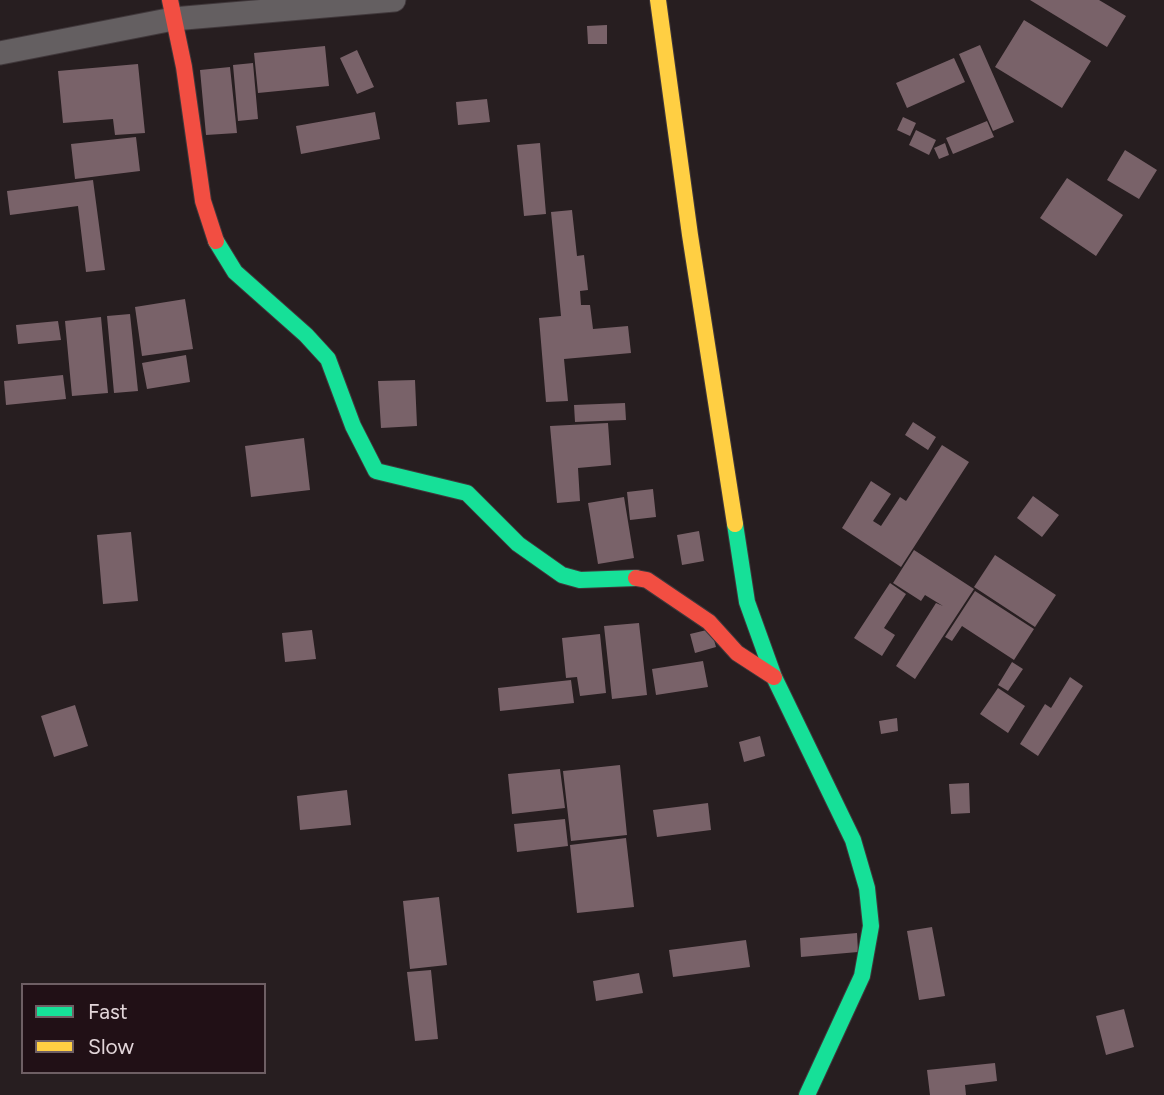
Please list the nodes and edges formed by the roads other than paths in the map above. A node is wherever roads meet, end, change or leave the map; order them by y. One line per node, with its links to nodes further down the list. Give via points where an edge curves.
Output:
1 (394, 0): 3 (street)
2 (658, 0): 5 (street, via 736,539 747,602)
3 (172, 10): 4 (street); 5 (street, via 203,201 218,248 235,272 328,359 352,426 376,471 467,493 518,544 562,575 580,580 647,580 699,614 737,653)
4 (0, 53)
5 (774, 677): 6 (street, via 853,840 867,888 871,926 862,976)
6 (807, 1095)

